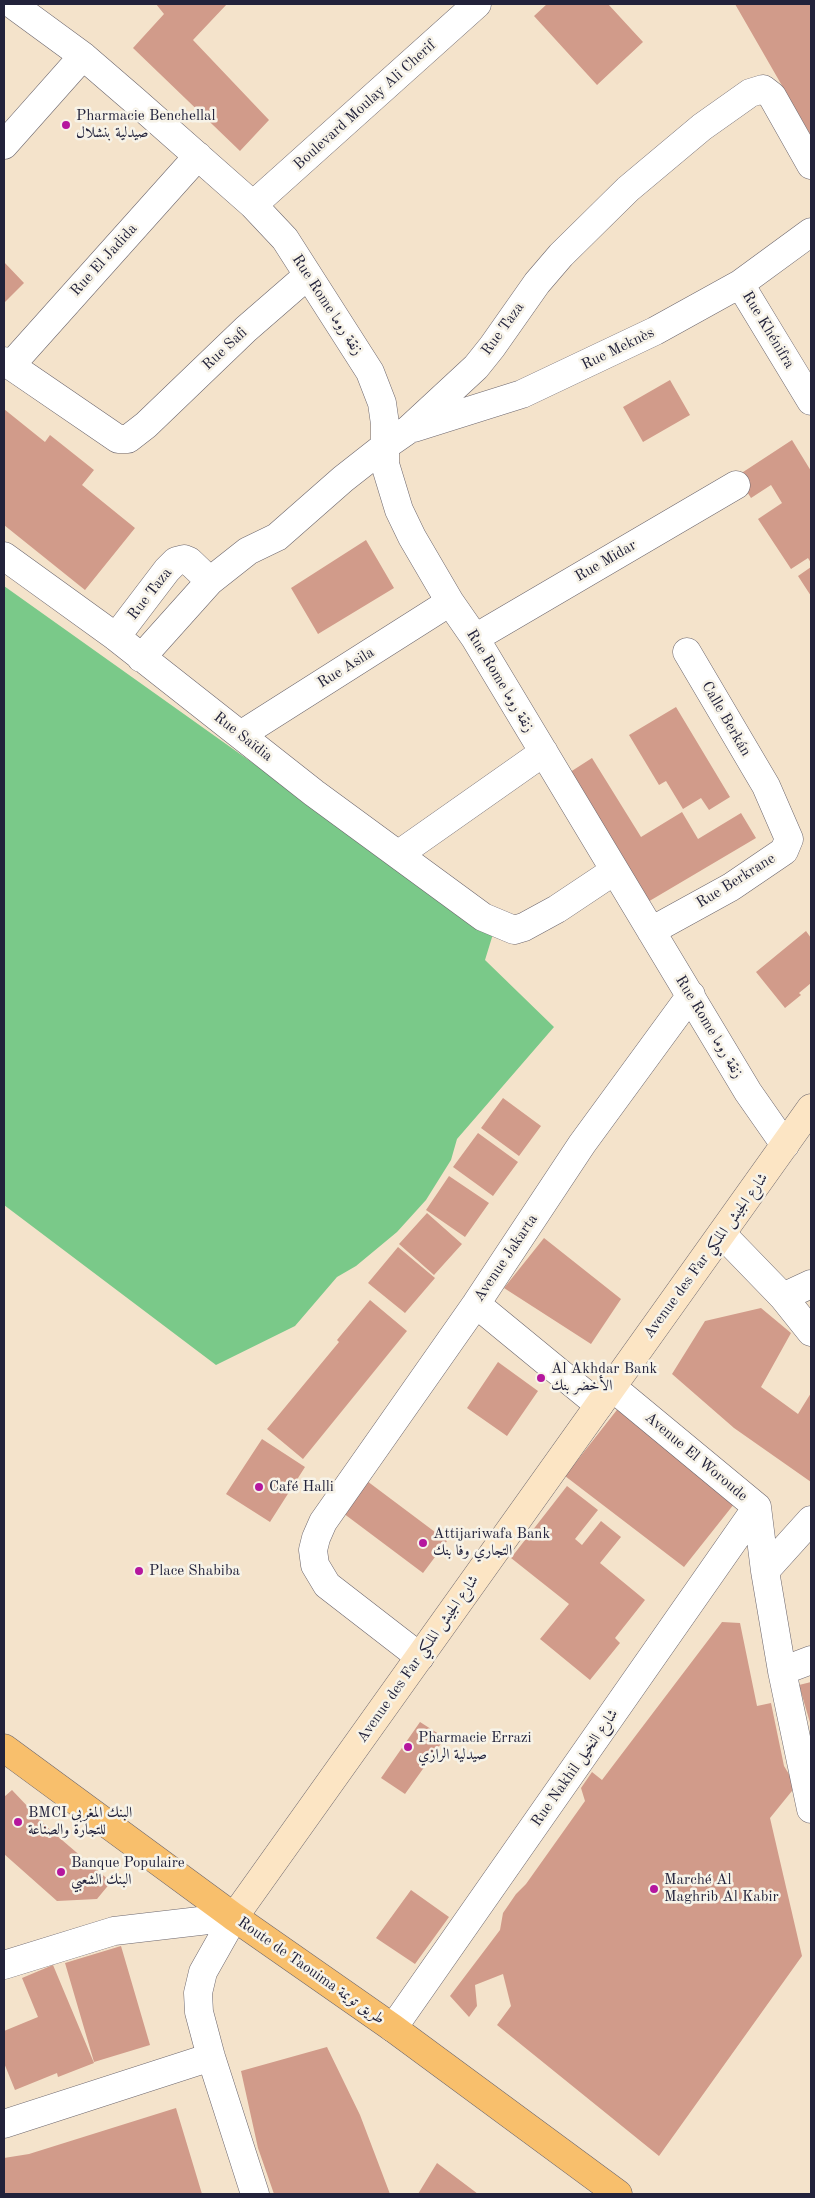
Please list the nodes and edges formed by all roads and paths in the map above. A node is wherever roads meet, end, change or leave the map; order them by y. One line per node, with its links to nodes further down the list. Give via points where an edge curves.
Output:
1 (12, 4): 3 (street, Rue Rome زنقة روما)
2 (476, 4): 7 (street, Boulevard Moulay Ali Cherif)
3 (83, 56): 4 (street); 5 (street, Rue Rome زنقة روما)
4 (4, 145)
5 (198, 156): 7 (street, Rue Rome زنقة روما); 11 (street, Rue El Jadida)
6 (811, 165): 13 (street, Rue Taza, via 772,96 763,89 755,90 702,127 643,177 561,255 476,367)
7 (253, 205): 9 (street, Rue Rome زنقة روما, via 285,239)
8 (811, 232): 10 (street, Rue Meknès)
9 (307, 276): 11 (street, Rue Safi, via 128,439 118,440); 14 (street, Rue Rome زنقة روما, via 370,372 382,403)
10 (740, 284): 12 (street, Rue Khénifra); 13 (street, Rue Meknès, via 655,331 522,394)
11 (7, 363)
12 (811, 401)
13 (408, 430): 14 (street, Rue Taza)
14 (385, 446): 17 (street, Rue Taza, via 276,537 248,551); 18 (street, Rue Rome زنقة روما, via 386,464 399,510)
15 (736, 485): 20 (street, Rue Midar)
16 (4, 556): 19 (street, Rue Saïdia)
17 (210, 581): 19 (street, Rue Taza, via 189,561 179,559); 22 (street, Rue Taza)
18 (450, 602): 20 (street, Rue Rome زنقة روما); 23 (street, Rue Asila)
19 (116, 637): 22 (street, Rue Saïdia)
20 (475, 638): 24 (street, Rue Rome زنقة روما)
21 (687, 652): 25 (street, Calle Berkán)
22 (141, 658): 23 (street, Rue Saïdia)
23 (242, 734): 26 (street, Rue Saïdia)
24 (544, 752): 26 (street); 27 (street, Rue Rome زنقة روما)
25 (766, 786): 28 (street, Rue Berkrane, via 788,834 787,848 731,888)
26 (399, 854): 27 (street, Rue Saïdia, via 483,918 514,930 557,909)
27 (614, 871): 28 (street, Rue Rome زنقة روما)
28 (651, 931): 29 (street, Rue Rome زنقة روما)
29 (691, 995): 31 (street, Rue Rome زنقة روما, via 748,1092); 35 (street, Avenue Jakarta, via 582,1144)
30 (811, 1108): 31 (main road, Avenue des Far شارع الجيش الملكي)
31 (785, 1145): 32 (main road, Avenue des Far شارع الجيش الملكي)
32 (722, 1234): 34 (street); 37 (main road, Avenue des Far شارع الجيش الملكي)
33 (811, 1284): 34 (street)
34 (783, 1297): 36 (street)
35 (476, 1304): 37 (street, Avenue El Woroude); 41 (street, Avenue Jakarta, via 323,1522 313,1550 315,1564 327,1585)
36 (811, 1332)
37 (606, 1396): 38 (street, Avenue El Woroude); 41 (main road, Avenue des Far شارع الجيش الملكي)
38 (757, 1507): 40 (street); 48 (street, Rue Nakhil شارع النخيل)
39 (811, 1520): 40 (street)
40 (765, 1571): 43 (street)
41 (420, 1657): 46 (main road, Avenue des Far شارع الجيش الملكي)
42 (811, 1660): 43 (street)
43 (782, 1671): 45 (street)
44 (4, 1748): 46 (main road, Route de Taouima طريق تويمة)
45 (811, 1809)
46 (234, 1917): 47 (street, via 114,1932); 48 (main road, Route de Taouima طريق تويمة); 49 (street, via 203,1972 198,1993 199,2012)
47 (4, 1966)
48 (393, 2028): 52 (main road, Route de Taouima طريق تويمة)
49 (211, 2057): 50 (street); 51 (street)
50 (4, 2124)
51 (255, 2194)
52 (618, 2194)

